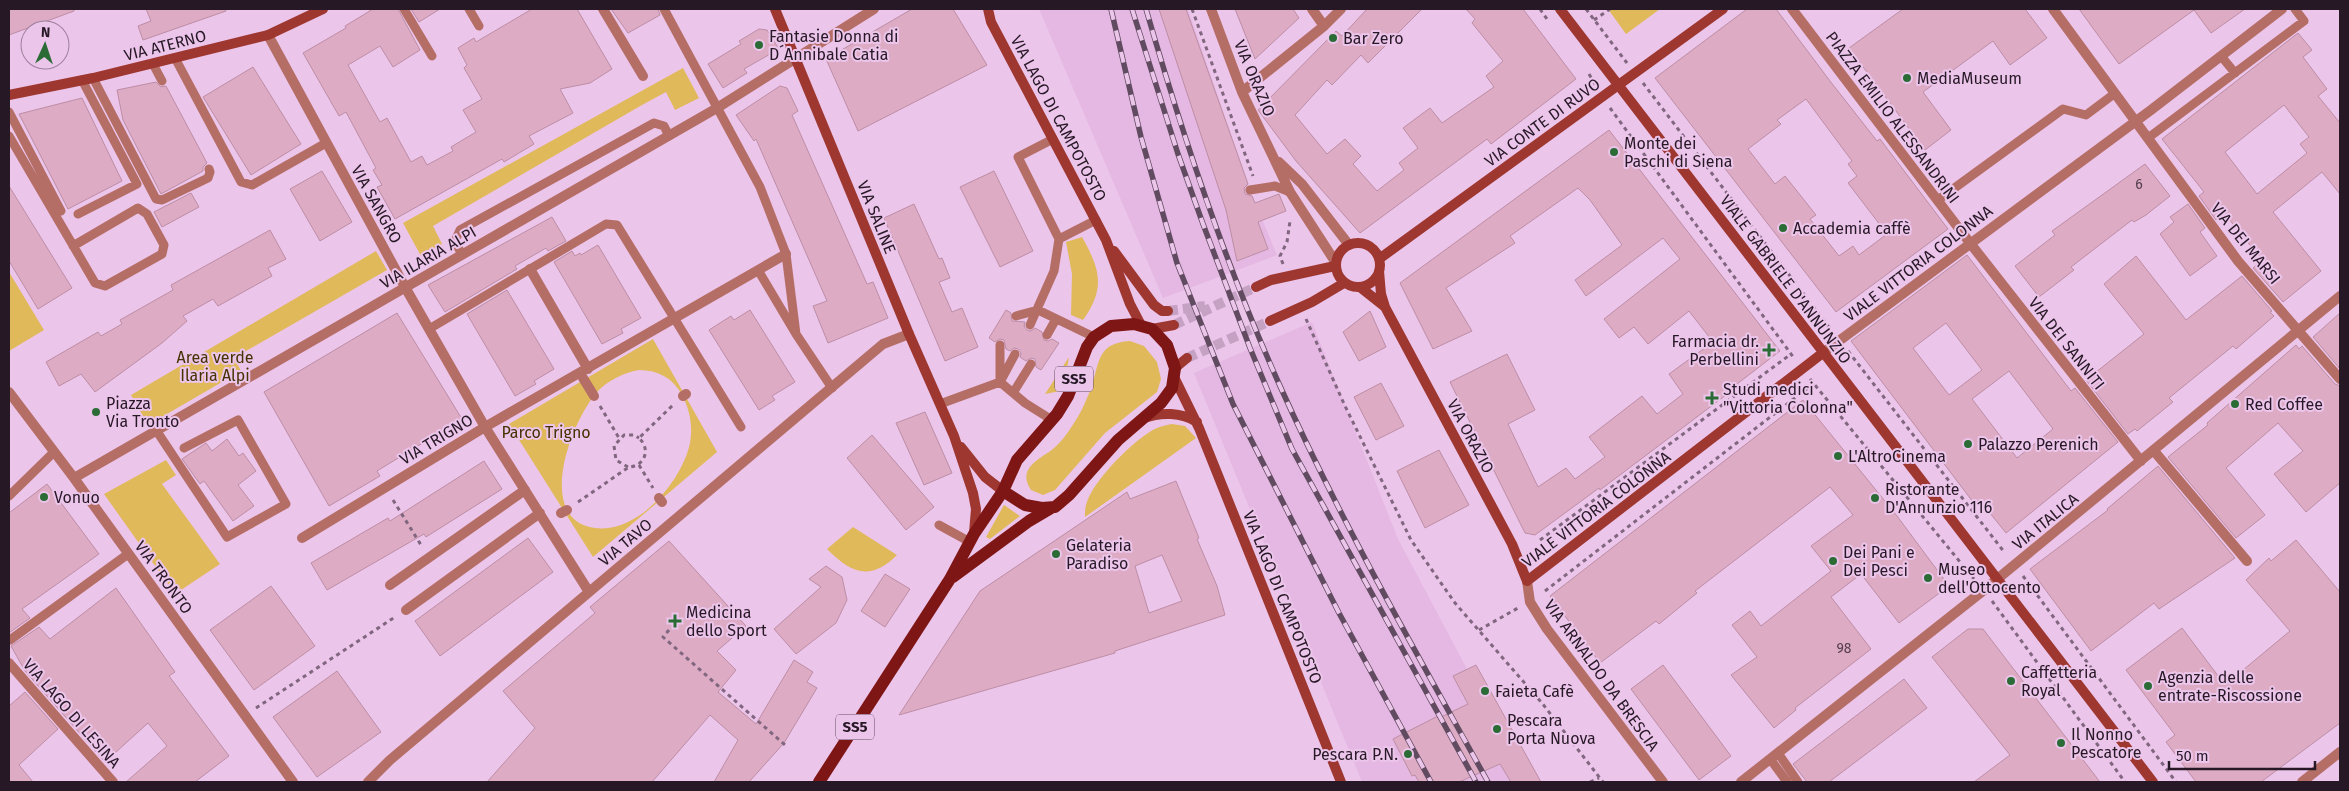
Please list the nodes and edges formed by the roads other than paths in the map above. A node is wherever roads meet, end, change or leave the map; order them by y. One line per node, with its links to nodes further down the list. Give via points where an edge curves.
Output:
1 (323, 9): 20 (main road, VIA ATERNO)
2 (404, 9): 21 (lane)
3 (469, 9): 18 (lane)
4 (602, 9): 27 (street)
5 (664, 9): 35 (lane)
6 (775, 9): 24 (main road, VIA SALINE)
7 (874, 9): 24 (street, VIA ILARIA ALPI)
8 (988, 9): 41 (main road, VIA LAGO DI CAMPOTOSTO, via 991,22)
9 (1211, 9): 32 (street, VIA ORAZIO)
10 (1312, 9): 19 (street)
11 (1341, 9): 19 (street)
12 (1560, 9): 31 (main road, VIALE GABRIELE D'ANNUNZIO)
13 (1723, 9): 31 (main road, VIA CONTE DI RUVO)
14 (1792, 9): 47 (street, PIAZZA EMILIO ALESSANDRINI)
15 (2053, 9): 33 (street)
16 (2282, 9): 22 (street, VIALE VITTORIA COLONNA)
17 (2295, 9): 26 (lane, via 2304,21)
18 (479, 26)
19 (1324, 26): 32 (street)
20 (268, 35): 23 (main road, VIA ATERNO); 42 (street, VIA SANGRO)
21 (432, 56)
22 (2220, 56): 26 (lane); 37 (street, VIALE VITTORIA COLONNA)
23 (174, 58): 25 (main road, VIA ATERNO); 42 (lane, via 241,182 252,185)
24 (795, 58): 35 (street, VIA ILARIA ALPI); 81 (main road, VIA SALINE)
25 (153, 64): 28 (main road, VIA ATERNO); 30 (lane)
26 (2235, 73): 40 (lane)
27 (643, 76)
28 (93, 78): 29 (main road, VIA ATERNO); 44 (lane, via 156,199 162,200 208,178)
29 (82, 80): 34 (main road, VIA ATERNO); 49 (lane, via 137,184)
30 (162, 81)
31 (1618, 85): 58 (main road, VIA CONTE DI RUVO); 85 (main road, VIALE GABRIELE D'ANNUNZIO)
32 (1242, 92): 43 (street, VIA ORAZIO)
33 (2114, 94): 37 (street); 47 (lane, via 2086,115 2063,109)
34 (9, 95)
35 (717, 108): 39 (street, VIA ILARIA ALPI); 56 (lane, via 760,186)
36 (9, 112): 48 (lane)
37 (2135, 121): 40 (street, VIA DEI MARSI); 53 (street, VIALE VITTORIA COLONNA)
38 (9, 136): 55 (lane)
39 (669, 136): 57 (street, VIA ILARIA ALPI); 57 (lane, via 664,126 654,123 460,230 455,241)
40 (2148, 138): 79 (street, VIA DEI MARSI, via 2238,261)
41 (1052, 139): 50 (main road, VIA LAGO DI CAMPOTOSTO); 51 (lane, via 1018,157)
42 (326, 143): 64 (street, VIA SANGRO)
43 (1274, 158): 46 (street, VIA ORAZIO); 54 (street, VIA ORAZIO, via 1302,184)
44 (209, 169)
45 (1250, 190): 46 (lane, via 1275,186)
46 (1290, 192): 59 (street, VIA ORAZIO)
47 (1938, 200): 53 (street, PIAZZA EMILIO ALESSANDRINI)
48 (62, 211)
49 (78, 214)
50 (1096, 220): 51 (lane); 52 (main road, VIA LAGO DI CAMPOTOSTO)
51 (1059, 239): 69 (lane, via 1054,271)
52 (1106, 240): 70 (main road, VIA LAGO DI CAMPOTOSTO, via 1154,305); 77 (main road, VIA LAGO DI CAMPOTOSTO, via 1133,311)
53 (1970, 243): 85 (street, VIALE VITTORIA COLONNA); 108 (street, VIA DEI SANNITI)
54 (1349, 245): 58 (main road, via 1364,244); 59 (main road, via 1339,253)
55 (73, 246): 55 (lane, via 138,208 147,214 164,245 162,254 105,286 95,283)
56 (786, 254): 61 (street, VIA TRIGNO); 80 (lane)
57 (462, 255): 64 (street, VIA ILARIA ALPI)
58 (1379, 259): 62 (main road)
59 (1336, 264): 63 (main road); 65 (main road, via 1271,280)
60 (530, 269): 72 (lane, via 606,224 617,225); 78 (lane); 89 (street)
61 (758, 270): 72 (street, VIA TRIGNO); 80 (lane)
62 (1379, 271): 66 (main road, via 1373,281); 68 (main road, VIA ORAZIO)
63 (1344, 283): 66 (main road); 74 (main road)
64 (405, 287): 78 (street, VIA SANGRO); 103 (street, VIA ILARIA ALPI)
65 (1256, 287)
66 (1360, 287): 68 (main road, VIA ORAZIO)
67 (2340, 296): 79 (street, VIA ITALICA)
68 (1385, 307): 122 (main road, VIA ORAZIO, via 1512,544)
69 (1038, 310): 71 (lane); 73 (lane); 75 (lane)
70 (1168, 311)
71 (1016, 316)
72 (675, 319): 89 (street, VIA TRIGNO); 102 (lane)
73 (1056, 319): 82 (lane); 83 (lane)
74 (1270, 321)
75 (1030, 325)
76 (1174, 325): 77 (main road)
77 (1147, 327): 83 (main road, via 1123,323 1111,326); 90 (main road, via 1167,345)
78 (429, 329): 101 (street, VIA SANGRO)
79 (2299, 330): 91 (street, VIA DEI MARSI); 106 (street, VIA ITALICA)
80 (796, 334): 93 (lane)
81 (909, 334): 93 (street, VIA TAVO, via 883,344); 97 (main road, VIA SALINE)
82 (1047, 335)
83 (1094, 337): 99 (main road, SS5, via 1082,357 1068,396)
84 (1000, 345): 92 (lane)
85 (1824, 352): 121 (main road, VIALE GABRIELE D'ANNUNZIO); 122 (main road, VIALE VITTORIA COLONNA)
86 (1015, 354): 92 (lane)
87 (1187, 358): 90 (main road, SS5)
88 (1031, 364): 95 (lane)
89 (585, 373): 96 (street); 101 (street, VIA TRIGNO)
90 (1175, 374): 98 (main road, SS5, via 1168,395); 100 (main road, VIA LAGO DI CAMPOTOSTO)
91 (2340, 379)
92 (1000, 382): 95 (lane); 97 (lane)
93 (832, 388): 124 (street, VIA TAVO)
94 (9, 392): 107 (street, VIA TRONTO)
95 (1013, 393): 99 (lane)
96 (594, 396)
97 (940, 404): 104 (main road, VIA SALINE)
98 (1143, 418): 100 (main road, via 1174,415); 113 (main road, SS5, via 1101,457 1062,502)
99 (1052, 420): 111 (main road, SS5, via 1017,460)
100 (1197, 422): 134 (main road, VIA LAGO DI CAMPOTOSTO)
101 (485, 427): 110 (street, VIA SANGRO); 116 (street, VIA TRIGNO)
102 (741, 427)
103 (156, 430): 105 (lane, via 227,537 286,504 238,420); 109 (street, VIA ILARIA ALPI)
104 (954, 436): 111 (main road, VIA SALINE, via 985,477); 117 (main road, VIA SALINE, via 974,493 976,509)
105 (184, 448)
106 (2154, 451): 108 (street, VIA ITALICA); 119 (street)
107 (54, 452): 109 (street, VIA TRONTO); 112 (lane)
108 (2141, 461): 121 (street, VIA ITALICA)
109 (74, 478): 118 (street, VIA TRONTO)
110 (525, 490): 114 (street, VIA SANGRO); 123 (street)
111 (1003, 492): 113 (main road, via 1025,505); 117 (main road, SS5)
112 (9, 496)
113 (1051, 508): 120 (main road, SS5)
114 (540, 513): 124 (street, VIA SANGRO); 125 (street)
115 (938, 525): 117 (lane)
116 (302, 538)
117 (972, 538): 120 (main road, SS5)
118 (128, 554): 126 (lane); 131 (street, VIA TRONTO)
119 (2247, 561)
120 (950, 579): 133 (main road, SS5)
121 (1996, 580): 129 (street, VIA ITALICA); 139 (main road, VIALE GABRIELE D'ANNUNZIO)
122 (1527, 581): 135 (street, VIA ARNALDO DA BRESCIA, via 1530,602 1547,629)
123 (390, 585)
124 (589, 592): 132 (street, VIA TAVO)
125 (403, 612)
126 (10, 640)
127 (9, 663): 130 (street, VIA LAGO DI LESINA)
128 (2340, 752): 140 (street)
129 (1774, 756): 136 (street, VIA ITALICA); 137 (lane); 138 (lane)
130 (113, 782)
131 (293, 782)
132 (368, 782)
133 (819, 782)
134 (1341, 782)
135 (1663, 782)
136 (1741, 782)
137 (1787, 782)
138 (1798, 782)
139 (2153, 782)
140 (2302, 782)

